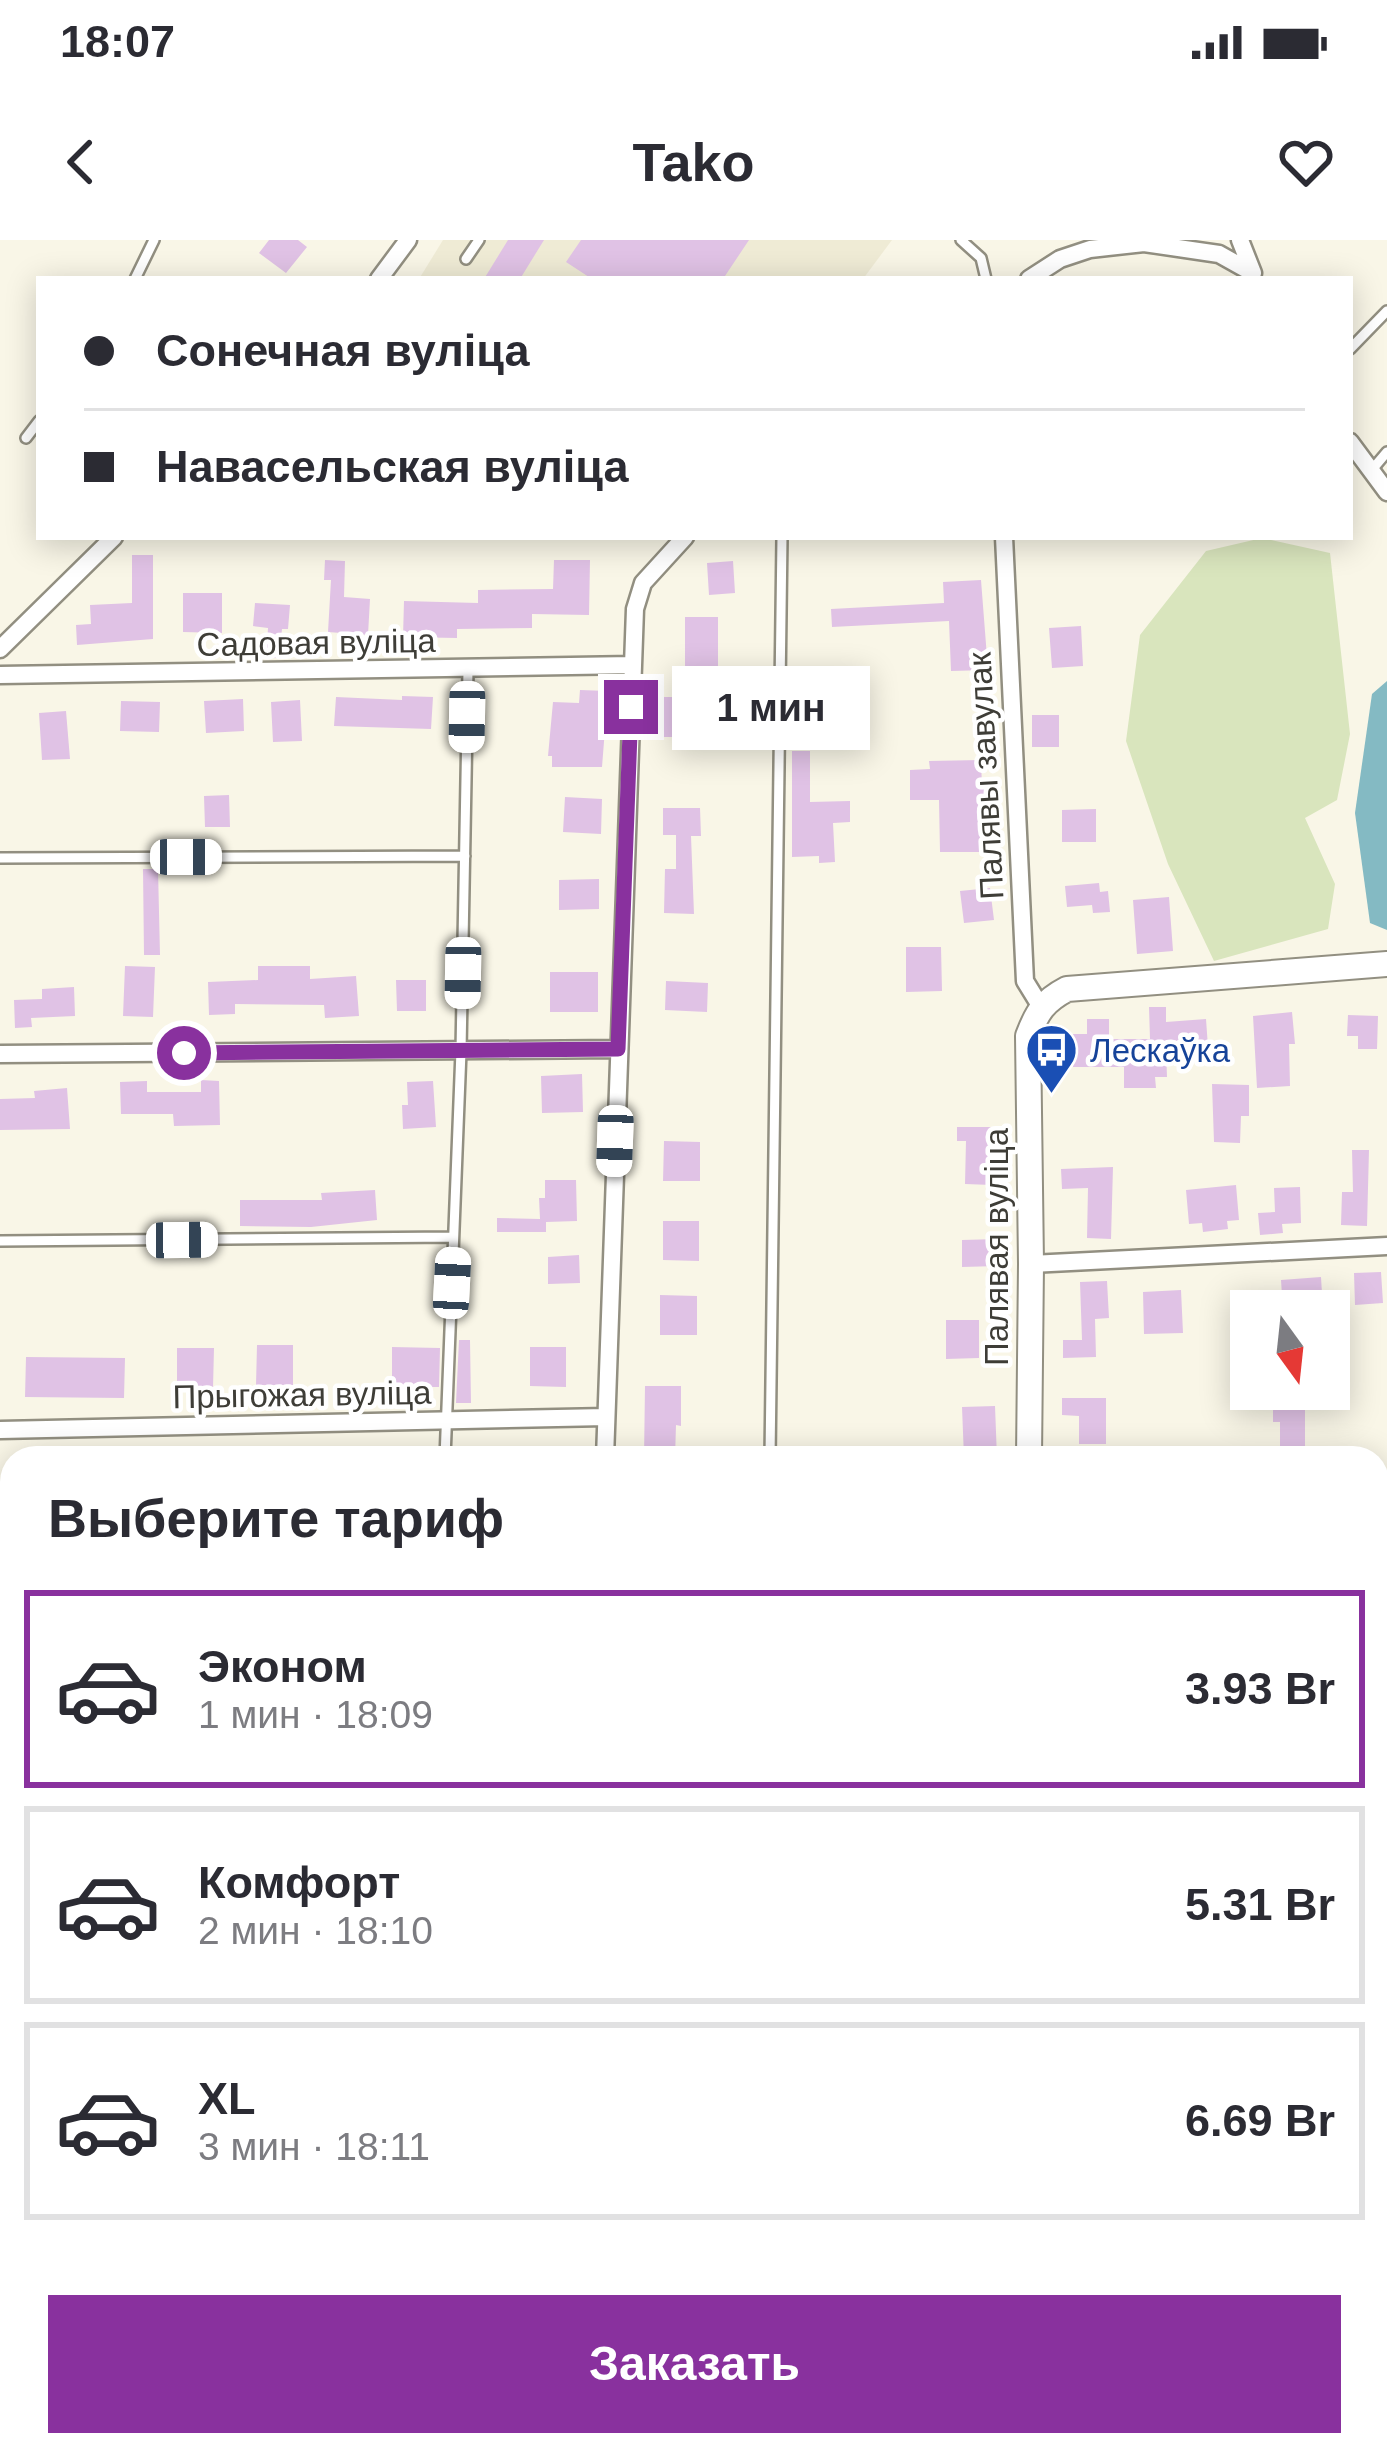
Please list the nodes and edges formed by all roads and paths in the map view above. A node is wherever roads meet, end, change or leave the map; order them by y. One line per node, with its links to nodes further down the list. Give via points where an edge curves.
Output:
1 (154, 240): 7 (lane)
2 (408, 240): 8 (street)
3 (478, 240): 6 (lane)
4 (961, 240): 9 (lane, via 981,258)
5 (1241, 240): 11 (street)
6 (466, 260)
7 (136, 276)
8 (383, 276)
9 (985, 276)
10 (1034, 276): 11 (street, via 1090,249 1144,243 1219,254)
11 (1255, 276)
12 (1387, 311): 13 (lane)
13 (1353, 346)
14 (36, 425): 15 (lane)
15 (26, 437)
16 (1353, 446): 18 (street)
17 (1387, 452): 18 (lane)
18 (1370, 472): 19 (street)
19 (1387, 492)
20 (111, 540): 24 (street)
21 (683, 540): 25 (street, via 638,595)
22 (782, 540): 44 (lane)
23 (1004, 540): 31 (street, Палявы завулак, via 1024,981)
24 (0, 649)
25 (633, 665): 26 (street, Садовая вуліца); 32 (street)
26 (468, 670): 27 (street, Садовая вуліца); 28 (lane)
27 (0, 675)
28 (465, 856): 29 (lane); 33 (lane)
29 (0, 858)
30 (1387, 964): 31 (main road, via 1067,989)
31 (1041, 1007): 38 (main road, Палявая вуліца, via 1028,1036)
32 (618, 1049): 33 (street); 39 (street)
33 (461, 1051): 34 (street); 35 (lane)
34 (0, 1054)
35 (454, 1237): 36 (lane); 40 (lane)
36 (0, 1241)
37 (1387, 1246): 38 (street)
38 (1031, 1264): 45 (main road, Палявая вуліца)
39 (606, 1417): 40 (street, Прыгожая вуліца); 43 (street)
40 (446, 1421): 41 (street, Прыгожая вуліца); 42 (lane)
41 (0, 1430)
42 (445, 1446)
43 (605, 1446)
44 (770, 1446)
45 (1029, 1446)

